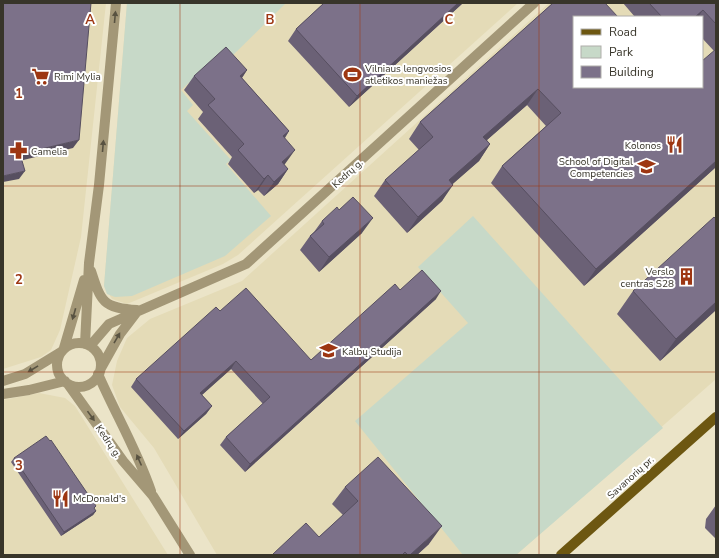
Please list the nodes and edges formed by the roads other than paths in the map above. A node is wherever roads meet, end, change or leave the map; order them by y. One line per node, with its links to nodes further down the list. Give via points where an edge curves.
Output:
1 (116, 3): 3 (street, one-way to 1)
2 (534, 3): 4 (street, Kedrų g., via 246,264)
3 (89, 263): 4 (street, Kedrų g., via 104,301 116,309); 5 (street); 6 (street, one-way to 6)
4 (139, 310): 5 (street, Kedrų g., via 109,324); 7 (street, Kedrų g., one-way to 4, via 120,334)
5 (88, 345): 6 (street, via 73,344); 7 (street, via 98,355)
6 (63, 350): 8 (street, one-way to 8, via 25,374); 9 (street, via 57,360 57,370)
7 (99, 372): 9 (street, via 88,385); 12 (street, Kedrų g., one-way to 7)
8 (3, 380)
9 (67, 383): 10 (street); 12 (street, Kedrų g., one-way to 12, via 123,461)
10 (3, 394)
11 (716, 416): 14 (main road, Savanorių pr.)
12 (153, 496): 13 (street, Kedrų g.)
13 (190, 555)
14 (560, 555)

